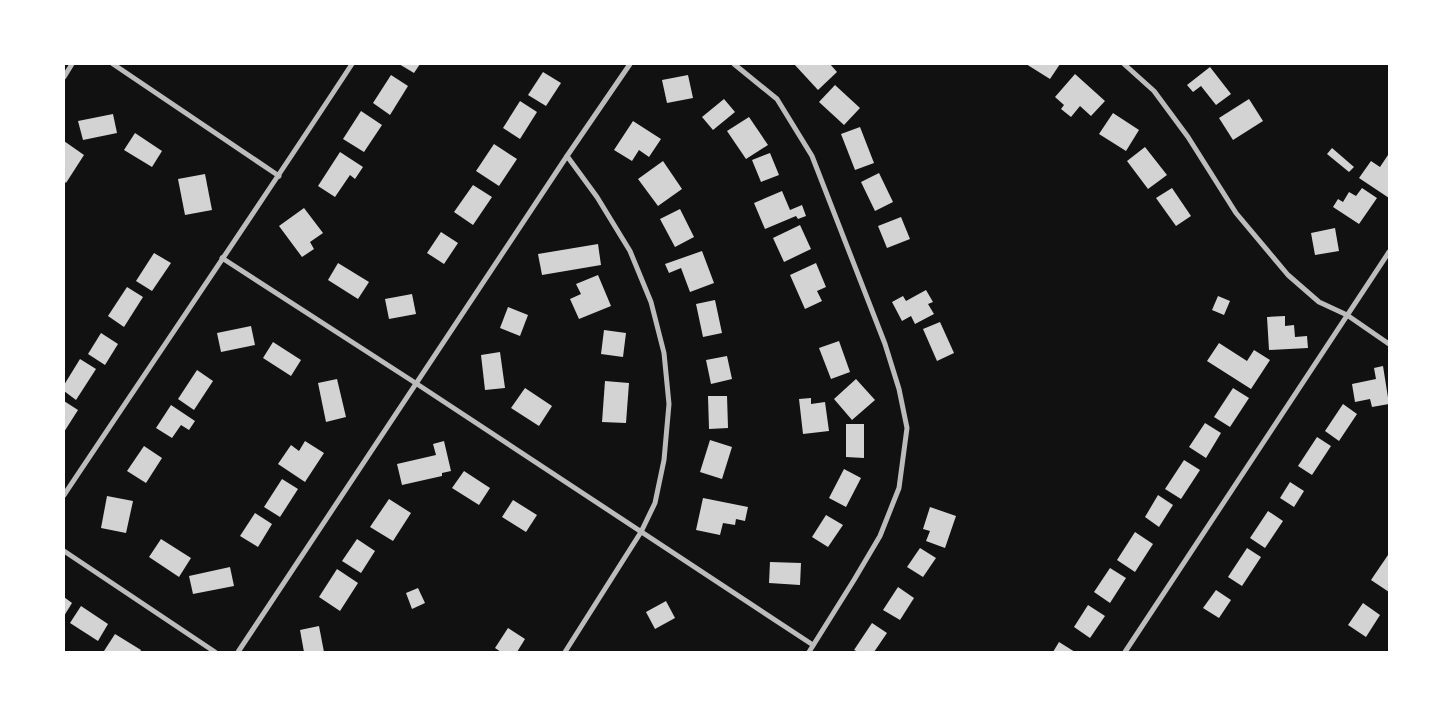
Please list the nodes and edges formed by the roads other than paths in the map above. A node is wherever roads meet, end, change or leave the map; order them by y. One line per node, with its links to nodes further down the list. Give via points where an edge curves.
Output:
1 (72, 64): 7 (street)
2 (113, 64): 9 (street)
3 (352, 64): 9 (street)
4 (630, 64): 8 (street)
5 (734, 64): 18 (street, via 777,99 812,156 884,344 899,389 907,428 899,488 880,536)
6 (1124, 64): 12 (street, via 1154,91 1188,137 1236,213 1288,275 1320,302)
7 (64, 77)
8 (567, 156): 14 (street); 16 (street, via 630,251 651,302 664,353 669,404 664,460 655,503)
9 (279, 176): 11 (street)
10 (1389, 252): 12 (street)
11 (222, 258): 14 (street); 15 (street)
12 (1347, 315): 13 (street); 23 (street)
13 (1389, 344)
14 (417, 384): 16 (street); 20 (street)
15 (64, 495)
16 (641, 532): 18 (street); 21 (street)
17 (64, 550): 19 (street)
18 (813, 645): 22 (street)
19 (215, 652)
20 (238, 652)
21 (565, 652)
22 (808, 652)
23 (1125, 652)

